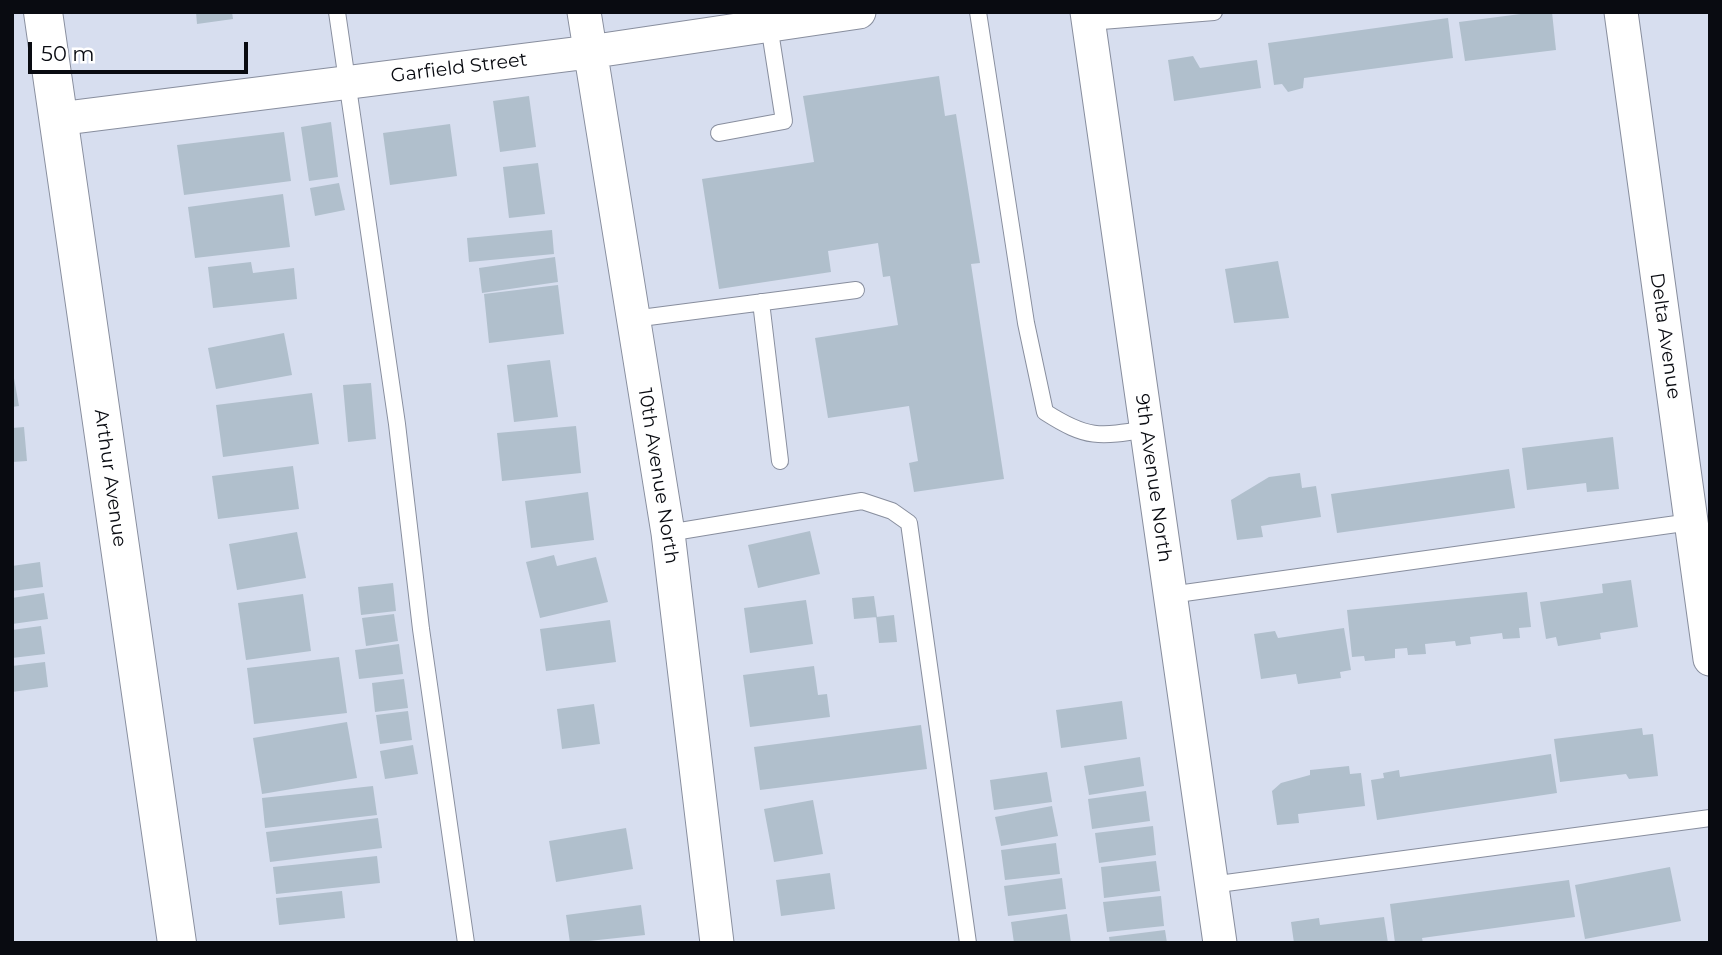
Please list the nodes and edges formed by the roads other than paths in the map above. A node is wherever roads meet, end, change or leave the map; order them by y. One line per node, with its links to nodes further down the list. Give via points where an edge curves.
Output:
1 (43, 12): 12 (street, Arthur Avenue)
2 (337, 12): 11 (lane)
3 (584, 12): 10 (street, 10th Avenue North)
4 (978, 12): 17 (lane, via 1026,323 1045,412 1074,431 1109,436)
5 (1214, 12): 8 (lane)
6 (1621, 12): 19 (street, Delta Avenue)
7 (849, 13): 9 (street, Garfield Street)
8 (1088, 17): 17 (street, 9th Avenue North)
9 (769, 25): 10 (street, Garfield Street); 13 (lane, via 784,121)
10 (590, 51): 11 (street, Garfield Street); 16 (street, 10th Avenue North)
11 (349, 82): 12 (street, Garfield Street); 26 (lane)
12 (58, 119): 25 (street, Arthur Avenue)
13 (719, 133)
14 (856, 290): 15 (lane)
15 (761, 302): 16 (lane); 18 (lane)
16 (633, 319): 20 (street, 10th Avenue North)
17 (1147, 429): 21 (street, 9th Avenue North)
18 (780, 461)
19 (1697, 524): 21 (lane); 22 (street, Delta Avenue)
20 (668, 533): 27 (street, 10th Avenue North); 28 (lane, via 862,501 892,511 909,523)
21 (1170, 596): 24 (street, 9th Avenue North)
22 (1710, 659)
23 (1710, 818): 24 (lane)
24 (1211, 886): 29 (street, 9th Avenue North)
25 (177, 943)
26 (466, 943)
27 (717, 943)
28 (968, 943)
29 (1220, 943)

